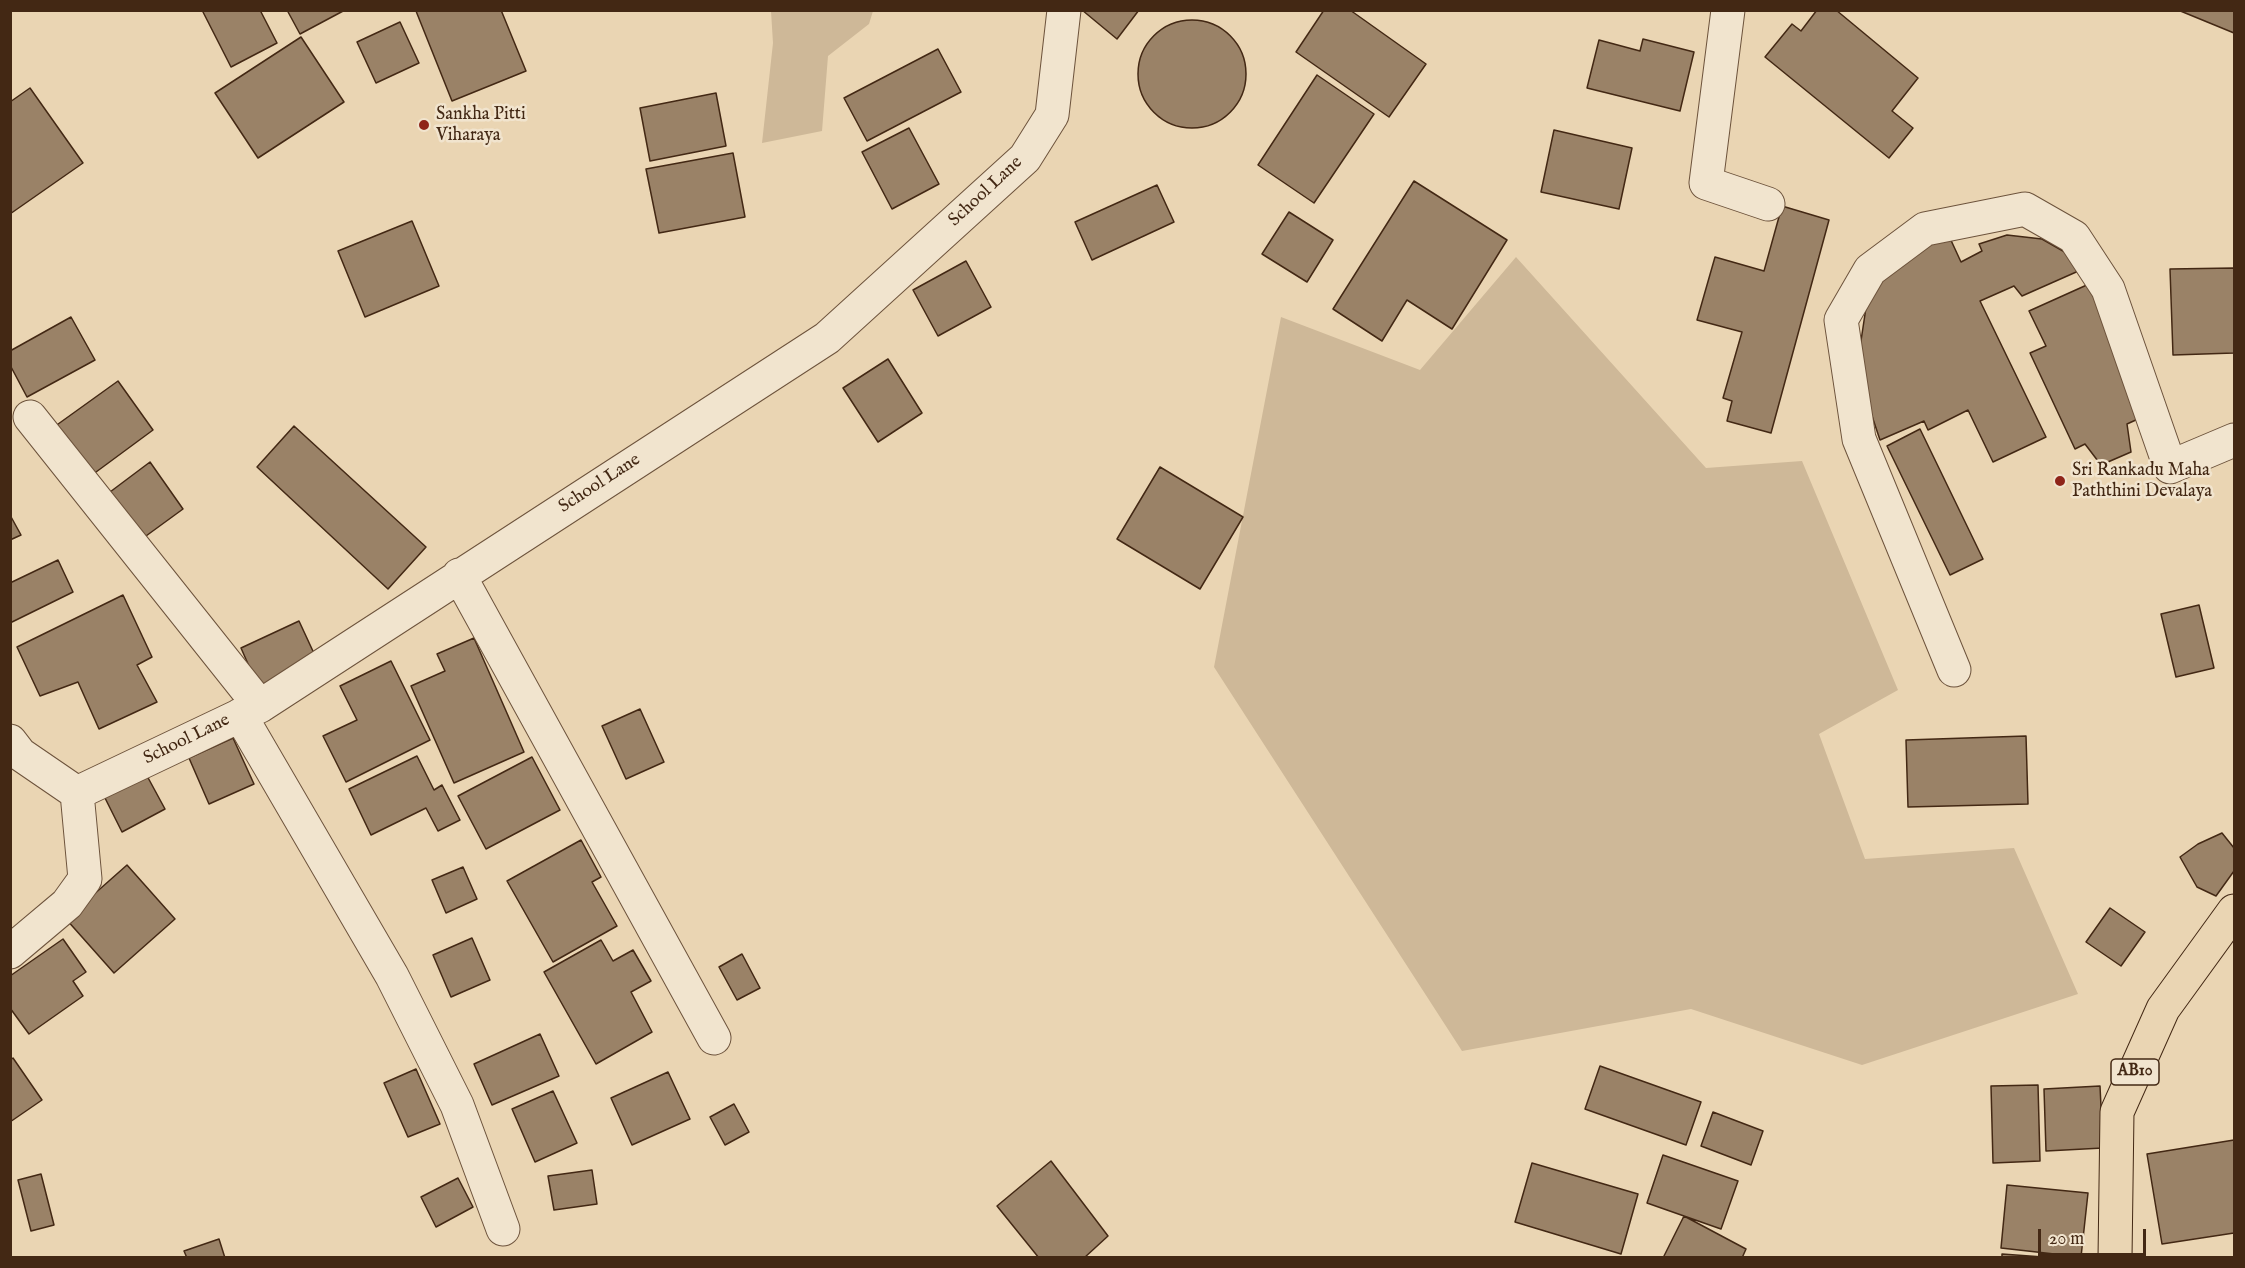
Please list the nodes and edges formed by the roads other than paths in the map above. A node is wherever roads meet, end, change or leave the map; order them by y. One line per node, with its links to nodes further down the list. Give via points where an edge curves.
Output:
1 (1064, 10): 6 (street, School Lane, via 1052,115 1024,158 827,338)
2 (1728, 10): 3 (street, via 1706,183)
3 (1768, 204)
4 (30, 417): 8 (street)
5 (2235, 440): 7 (street, via 2170,467 2108,289 2073,237 2025,209 1925,229 1870,270 1841,320 1859,439)
6 (459, 575): 8 (street, School Lane); 13 (street)
7 (1954, 670)
8 (250, 710): 10 (street, School Lane); 14 (street, via 457,1105)
9 (10, 741): 10 (street, via 20,754)
10 (77, 793): 12 (street, via 85,879 67,904)
11 (2235, 911): 15 (main road, AB10, via 2163,1010 2117,1112)
12 (10, 952)
13 (714, 1038)
14 (503, 1229)
15 (2115, 1257)

